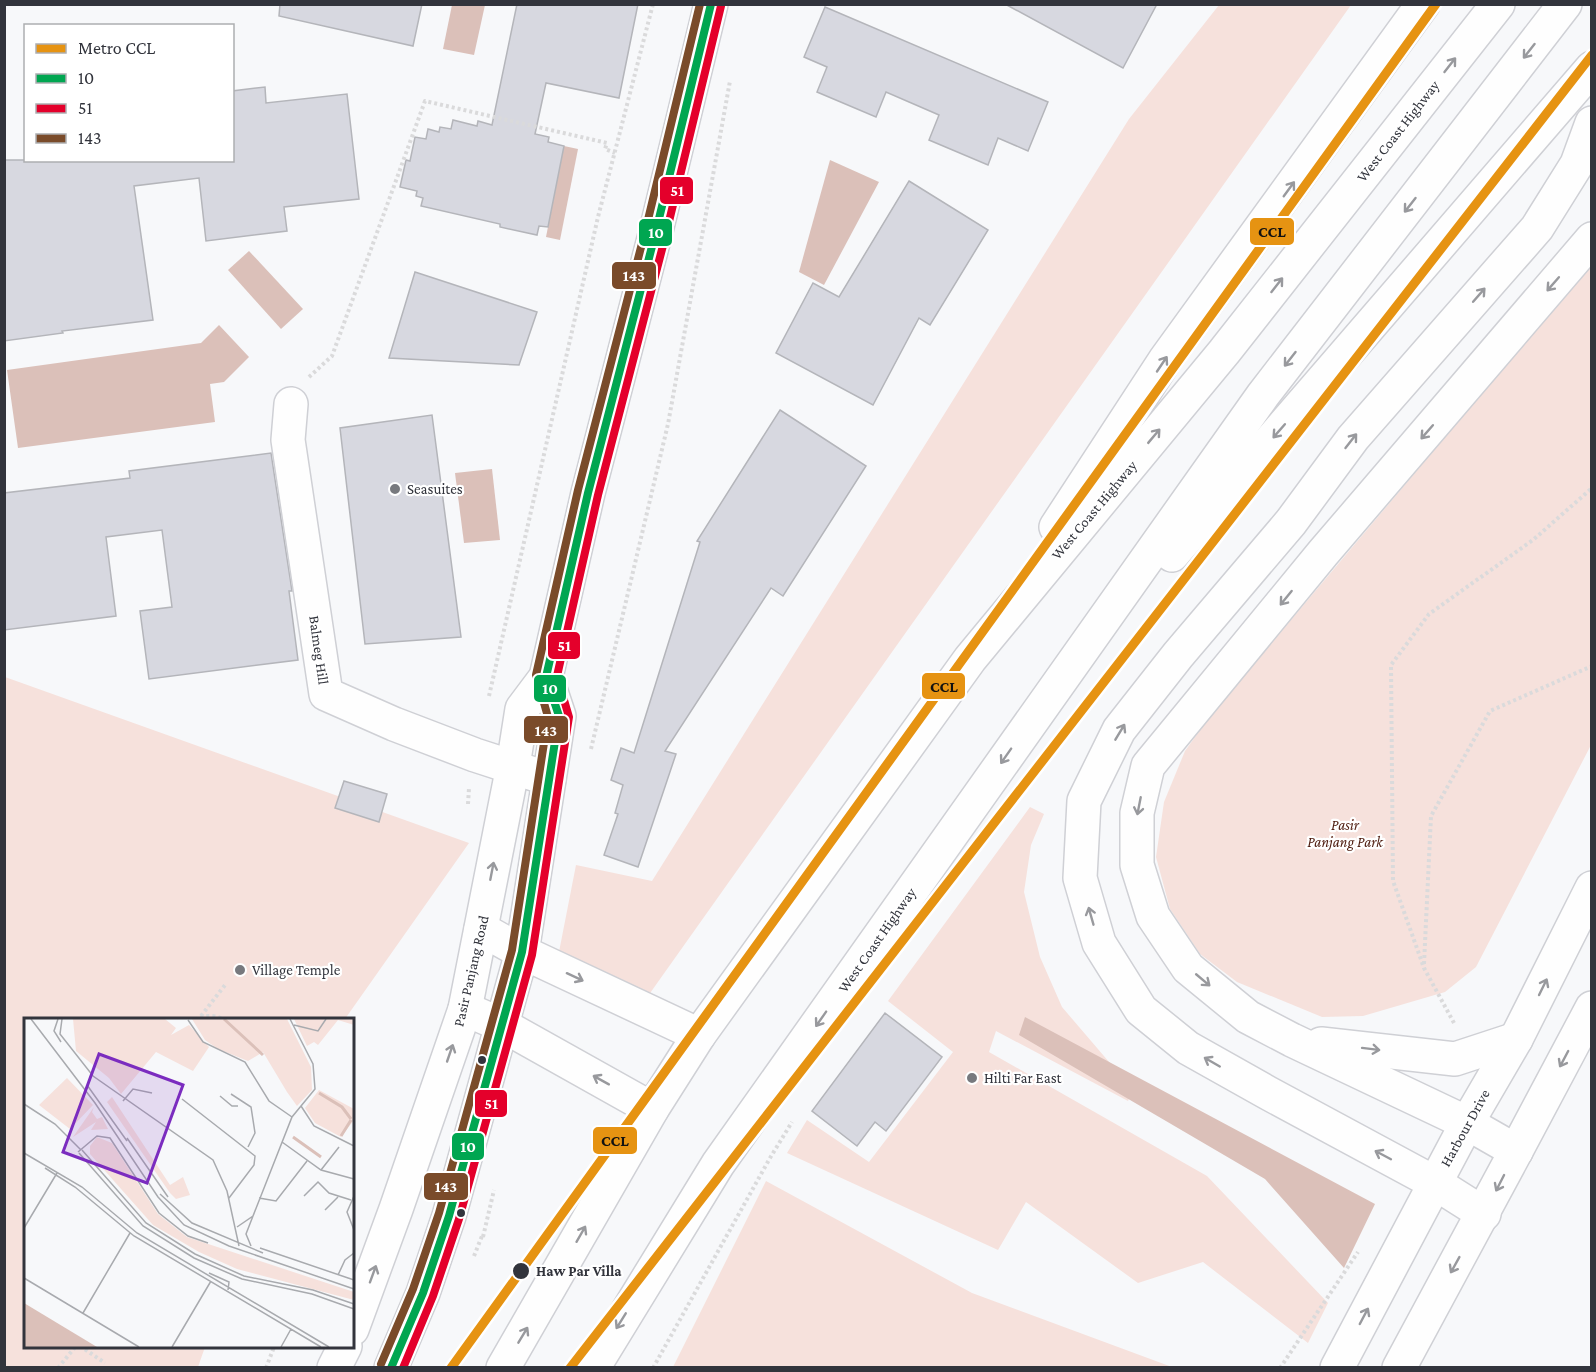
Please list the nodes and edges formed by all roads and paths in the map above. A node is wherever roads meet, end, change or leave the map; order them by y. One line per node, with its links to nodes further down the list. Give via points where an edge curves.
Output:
1 (653, 4): 9 (path)
2 (711, 4): 15 (main road, Pasir Panjang Road, via 588,493)
3 (1423, 4): 13 (main road, one-way to 3, via 1165,360)
4 (1498, 4): 13 (main road, West Coast Highway, one-way to 4, via 1217,361)
5 (1565, 4): 17 (main road, West Coast Highway, one-way to 17, via 1263,395)
6 (1592, 68): 17 (main road, one-way to 17)
7 (730, 78): 18 (path, via 668,424)
8 (1592, 123): 39 (main road, one-way to 8, via 1188,1048 1141,1010 1099,943 1080,878 1084,801 1119,730 1178,655 1291,522 1353,438 1537,228 1577,164)
9 (615, 153): 11 (path, via 605,149 607,143 425,101 332,356 292,393); 16 (path)
10 (1592, 239): 35 (main road, one-way to 35, via 1323,553 1148,766 1137,813 1137,866 1154,916 1188,968 1248,1017)
11 (291, 404): 19 (main road, Balmeg Hill, via 288,440 324,691 394,724)
12 (1592, 488): 24 (path, via 1533,540 1429,614 1391,665 1392,881)
13 (970, 659): 33 (main road, West Coast Highway)
14 (1592, 666): 24 (path, via 1490,711 1431,816)
15 (546, 677): 19 (main road, Pasir Panjang Road, via 522,709); 20 (main road, via 559,716)
16 (489, 698)
17 (1040, 709): 53 (main road, West Coast Highway, one-way to 53, via 718,1164)
18 (591, 749)
19 (513, 766): 20 (main road, Balmeg Hill); 22 (main road, Pasir Panjang Road, one-way to 19)
20 (549, 779): 23 (main road)
21 (1592, 888): 34 (main road, Harbour Drive, one-way to 21)
22 (481, 929): 23 (main road); 27 (main road, Pasir Panjang Road)
23 (522, 952): 31 (main road); 33 (main road, one-way to 33)
24 (1424, 968): 32 (path)
25 (225, 986): 28 (path)
26 (1592, 1008): 38 (main road, one-way to 38)
27 (465, 1009): 31 (main road); 42 (main road, Pasir Panjang Road, one-way to 27)
28 (201, 1016): 29 (path); 30 (path)
29 (198, 1018)
30 (218, 1018)
31 (502, 1025): 36 (main road, one-way to 31); 51 (main road, via 449,1216 423,1293)
32 (1458, 1030)
33 (699, 1035): 36 (main road, West Coast Highway)
34 (1516, 1039): 35 (main road, one-way to 34, via 1455,1059); 37 (main road, Harbour Drive)
35 (1292, 1040): 37 (main road)
36 (652, 1109): 52 (main road, West Coast Highway, one-way to 36)
37 (1467, 1123): 38 (main road); 39 (main road, Harbour Drive)
38 (1516, 1152): 40 (main road, one-way to 40)
39 (1435, 1183): 40 (main road); 55 (main road, Harbour Drive, one-way to 39)
40 (1484, 1214): 56 (main road, one-way to 56)
41 (1363, 1244): 54 (path)
42 (354, 1324)
43 (77, 1348): 48 (path)
44 (80, 1348): 47 (path)
45 (274, 1348): 49 (path)
46 (344, 1348): 50 (main road)
47 (105, 1363)
48 (58, 1368)
49 (266, 1368)
50 (334, 1368)
51 (391, 1368)
52 (503, 1368)
53 (593, 1368)
54 (1280, 1368)
55 (1337, 1368)
56 (1398, 1368)

